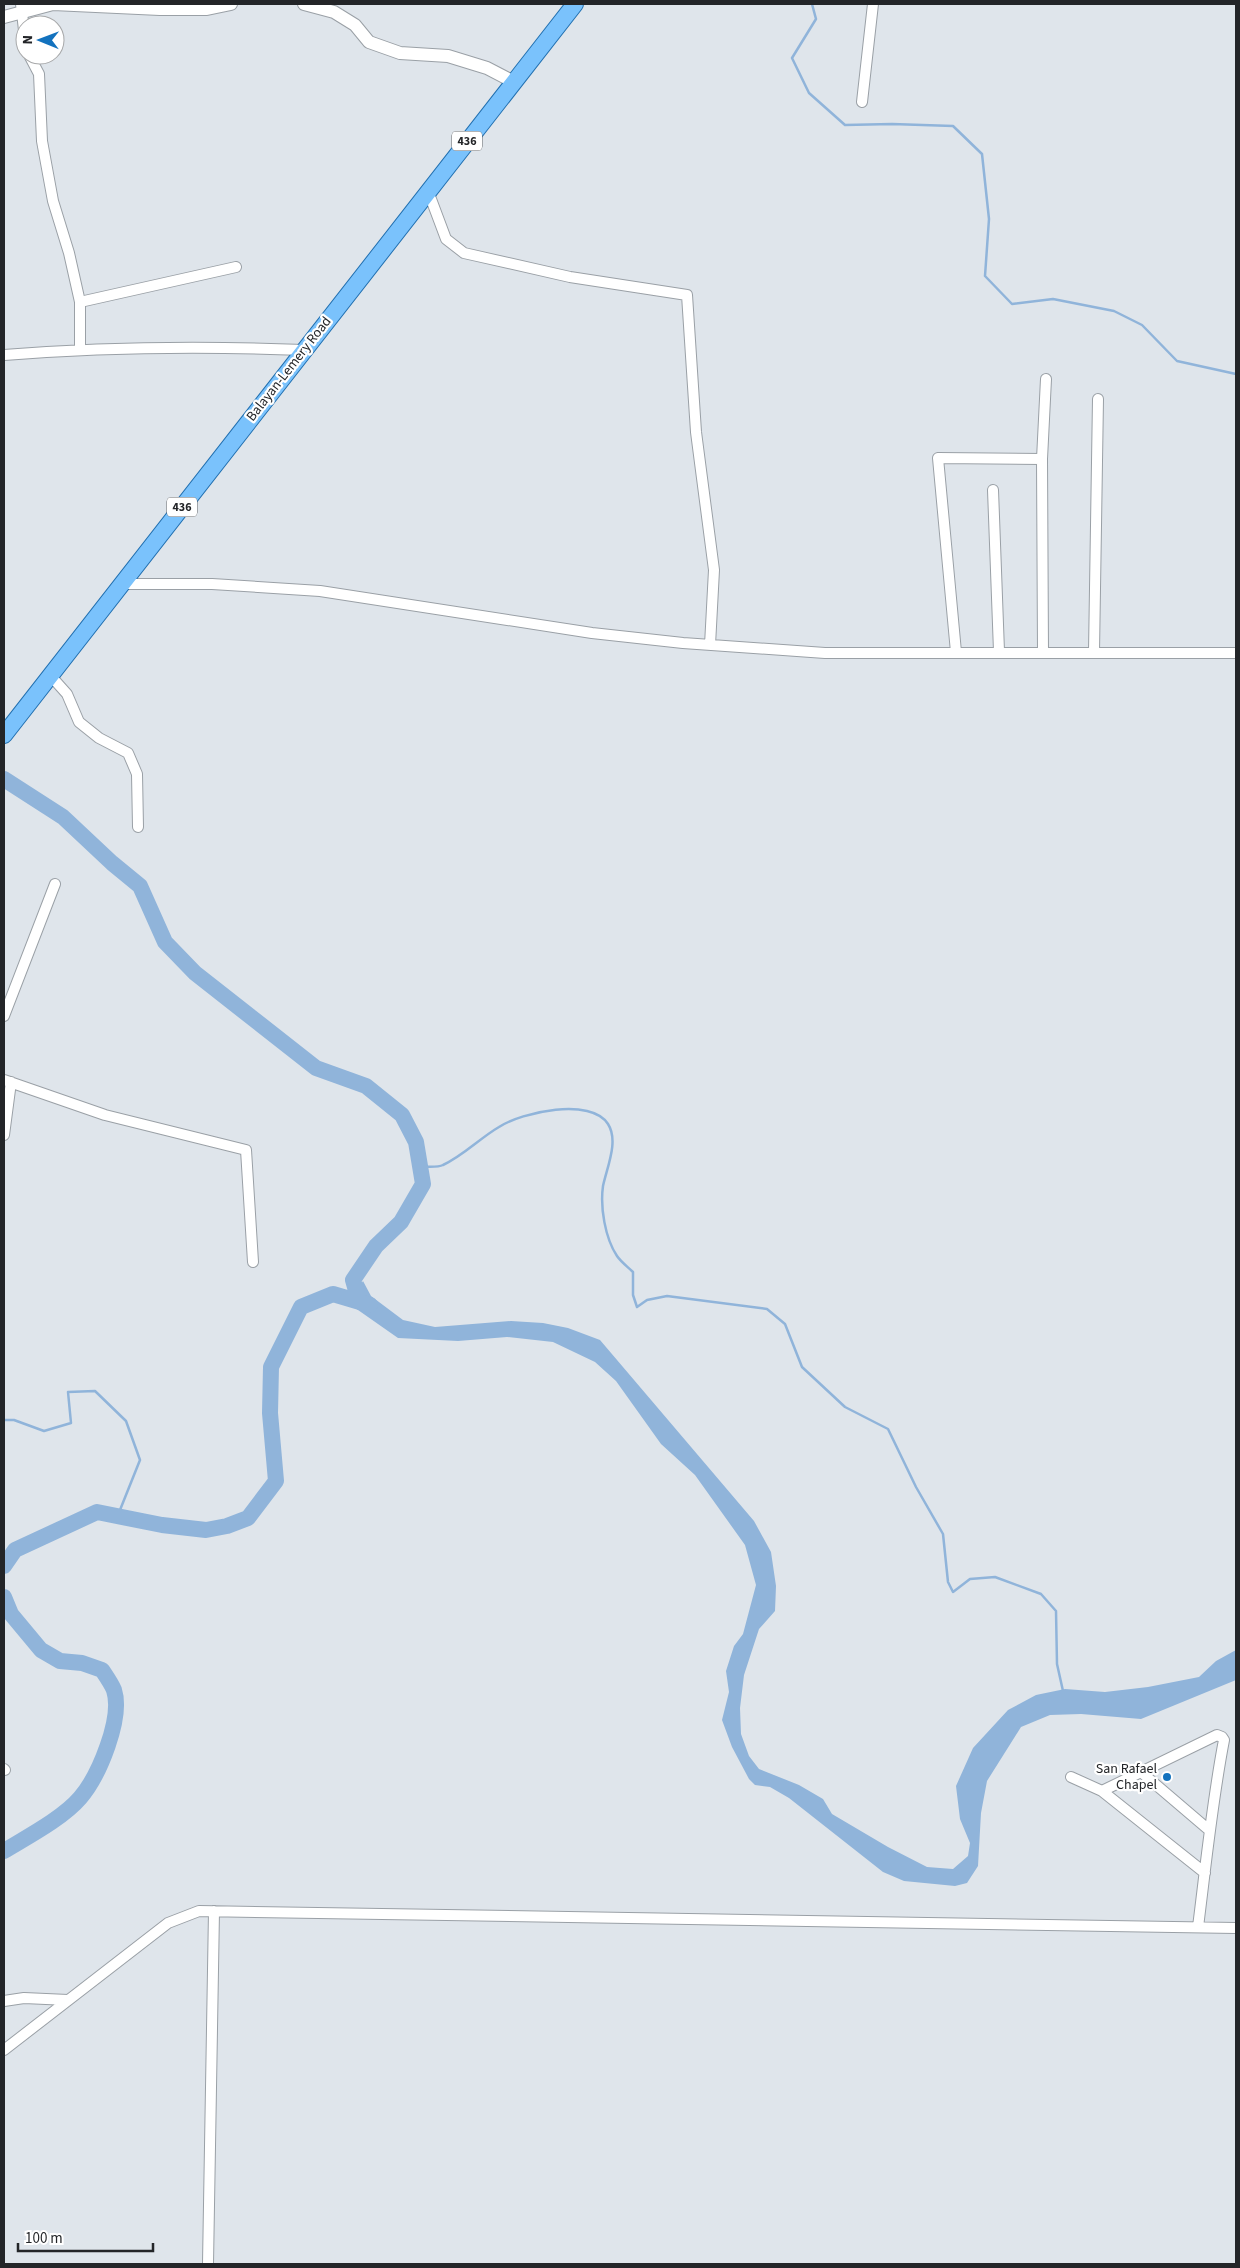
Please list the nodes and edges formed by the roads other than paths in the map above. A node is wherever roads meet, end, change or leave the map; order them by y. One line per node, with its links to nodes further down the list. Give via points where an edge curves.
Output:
1 (53, 4): 6 (street); 7 (street)
2 (231, 4): 6 (street, via 207,9)
3 (304, 4): 10 (street, via 334,12 355,25 369,42 400,53 448,56 487,68)
4 (574, 4): 10 (main road, Balayan-Lemery Road / 436)
5 (873, 4): 11 (street)
6 (105, 6)
7 (21, 7): 8 (street)
8 (4, 17)
9 (35, 65): 14 (street, via 39,74 42,141 53,201)
10 (514, 82): 12 (main road, Balayan-Lemery Road / 436)
11 (862, 102)
12 (428, 191): 16 (main road, Balayan-Lemery Road / 436); 23 (street, via 446,239 464,253 570,277 687,295 696,432 714,570)
13 (236, 267): 14 (street)
14 (80, 302): 15 (street)
15 (80, 349): 16 (street); 17 (street)
16 (304, 350): 22 (main road, Balayan-Lemery Road / 436)
17 (4, 354)
18 (1046, 379): 20 (street)
19 (1098, 399): 27 (street)
20 (1042, 458): 24 (street, via 938,458); 26 (street)
21 (992, 490): 25 (street)
22 (122, 584): 23 (street, via 212,584 320,590 592,633); 29 (main road, Balayan-Lemery Road / 436)
23 (710, 645): 24 (street, via 825,653)
24 (956, 652): 25 (street)
25 (999, 652): 26 (street)
26 (1043, 652): 27 (street)
27 (1094, 652): 28 (street)
28 (1236, 653)
29 (50, 674): 30 (main road, Balayan-Lemery Road / 436); 31 (street, via 67,694 79,722 128,753 137,774)
30 (4, 735)
31 (138, 827)
32 (55, 884): 33 (street)
33 (4, 1016)
34 (8, 1081): 35 (street); 36 (street, via 105,1114 246,1150)
35 (4, 1135)
36 (252, 1262)
37 (1141, 1772): 39 (street); 40 (street); 40 (street, via 1217,1735 1222,1736 1224,1740)
38 (1071, 1777): 39 (street)
39 (1102, 1791): 41 (street)
40 (1209, 1830): 41 (street)
41 (1205, 1873): 43 (street)
42 (214, 1911): 43 (street); 45 (street, via 199,1911 168,1923); 48 (street)
43 (1198, 1927): 44 (street)
44 (1236, 1928)
45 (68, 2000): 46 (street, via 24,1998); 47 (street)
46 (4, 2001)
47 (4, 2050)
48 (208, 2264)

